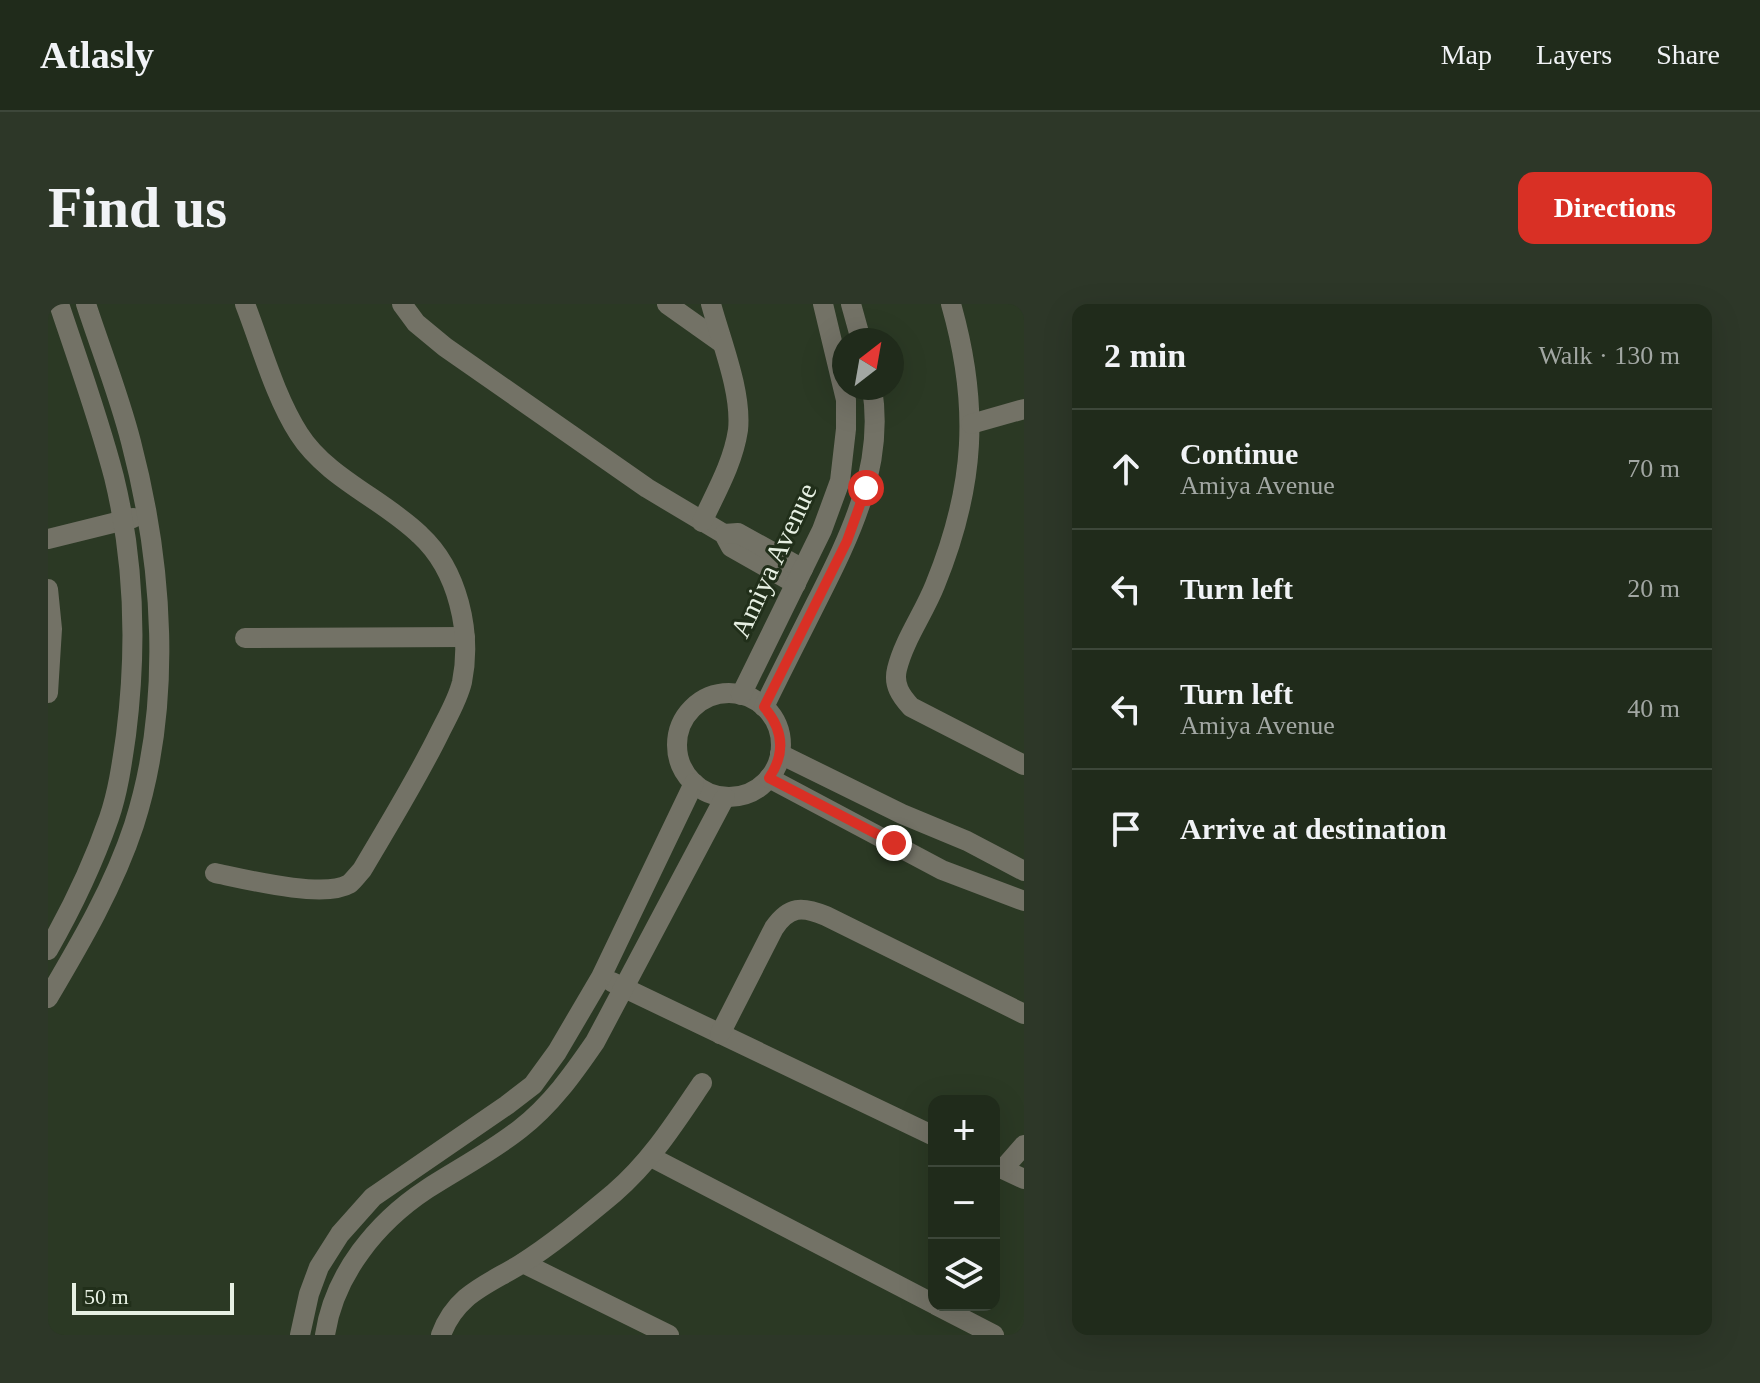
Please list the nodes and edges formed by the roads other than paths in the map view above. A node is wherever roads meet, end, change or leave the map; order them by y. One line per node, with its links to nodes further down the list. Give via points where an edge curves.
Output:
1 (59, 304): 16 (street, via 105,443)
2 (86, 304): 15 (street, via 130,438)
3 (245, 304): 21 (street, via 298,433 324,463 423,537 455,588)
4 (402, 304): 17 (street, via 436,340)
5 (667, 304): 11 (street)
6 (711, 304): 11 (street)
7 (823, 304): 19 (street, Amiya Avenue, via 846,400 845,444 832,506)
8 (851, 304): 10 (street)
9 (951, 304): 14 (street, via 966,366)
10 (858, 328)
11 (722, 343): 17 (street, via 738,428)
12 (873, 400): 25 (street, Amiya Avenue, via 871,463 858,515)
13 (1024, 409): 14 (street)
14 (971, 424): 27 (street, via 953,536 890,693)
15 (146, 515): 16 (street); 37 (street, via 159,638 147,774 133,826 92,924)
16 (122, 521): 18 (street); 34 (street, via 133,589 134,638 121,767 109,817)
17 (702, 522): 19 (street, via 724,534 738,533)
18 (48, 539)
19 (799, 576): 24 (street, Amiya Avenue)
20 (48, 589): 23 (street)
21 (465, 637): 22 (street); 32 (street, via 462,685 450,712 362,870 348,884 294,888)
22 (245, 638)
23 (48, 693)
24 (741, 695): 25 (street); 29 (street, via 707,698 683,721 678,754)
25 (764, 707): 26 (street, via 778,728)
26 (780, 754): 28 (street); 31 (street)
27 (1024, 765)
28 (769, 778): 30 (street, via 749,793); 33 (street, via 942,870)
29 (694, 783): 30 (street); 35 (street)
30 (725, 797): 36 (street)
31 (1024, 871)
32 (215, 873)
33 (1024, 901)
34 (48, 950)
35 (601, 977): 36 (street); 50 (street, via 533,1085 373,1197 340,1234 319,1267)
36 (624, 988): 39 (street); 51 (street, via 595,1042 550,1103 487,1153 425,1190 367,1243 334,1299)
37 (48, 998)
38 (1024, 1014): 39 (street, via 790,903)
39 (720, 1034): 41 (street)
40 (702, 1083): 43 (street)
41 (928, 1133)
42 (1024, 1145): 44 (street)
43 (651, 1157): 47 (street); 48 (street)
44 (1000, 1166)
45 (1000, 1167): 46 (street)
46 (1024, 1179)
47 (523, 1263): 52 (street, via 462,1300); 53 (street)
48 (928, 1300)
49 (948, 1311): 54 (street)
50 (300, 1335)
51 (325, 1335)
52 (441, 1335)
53 (669, 1335)
54 (994, 1335)

